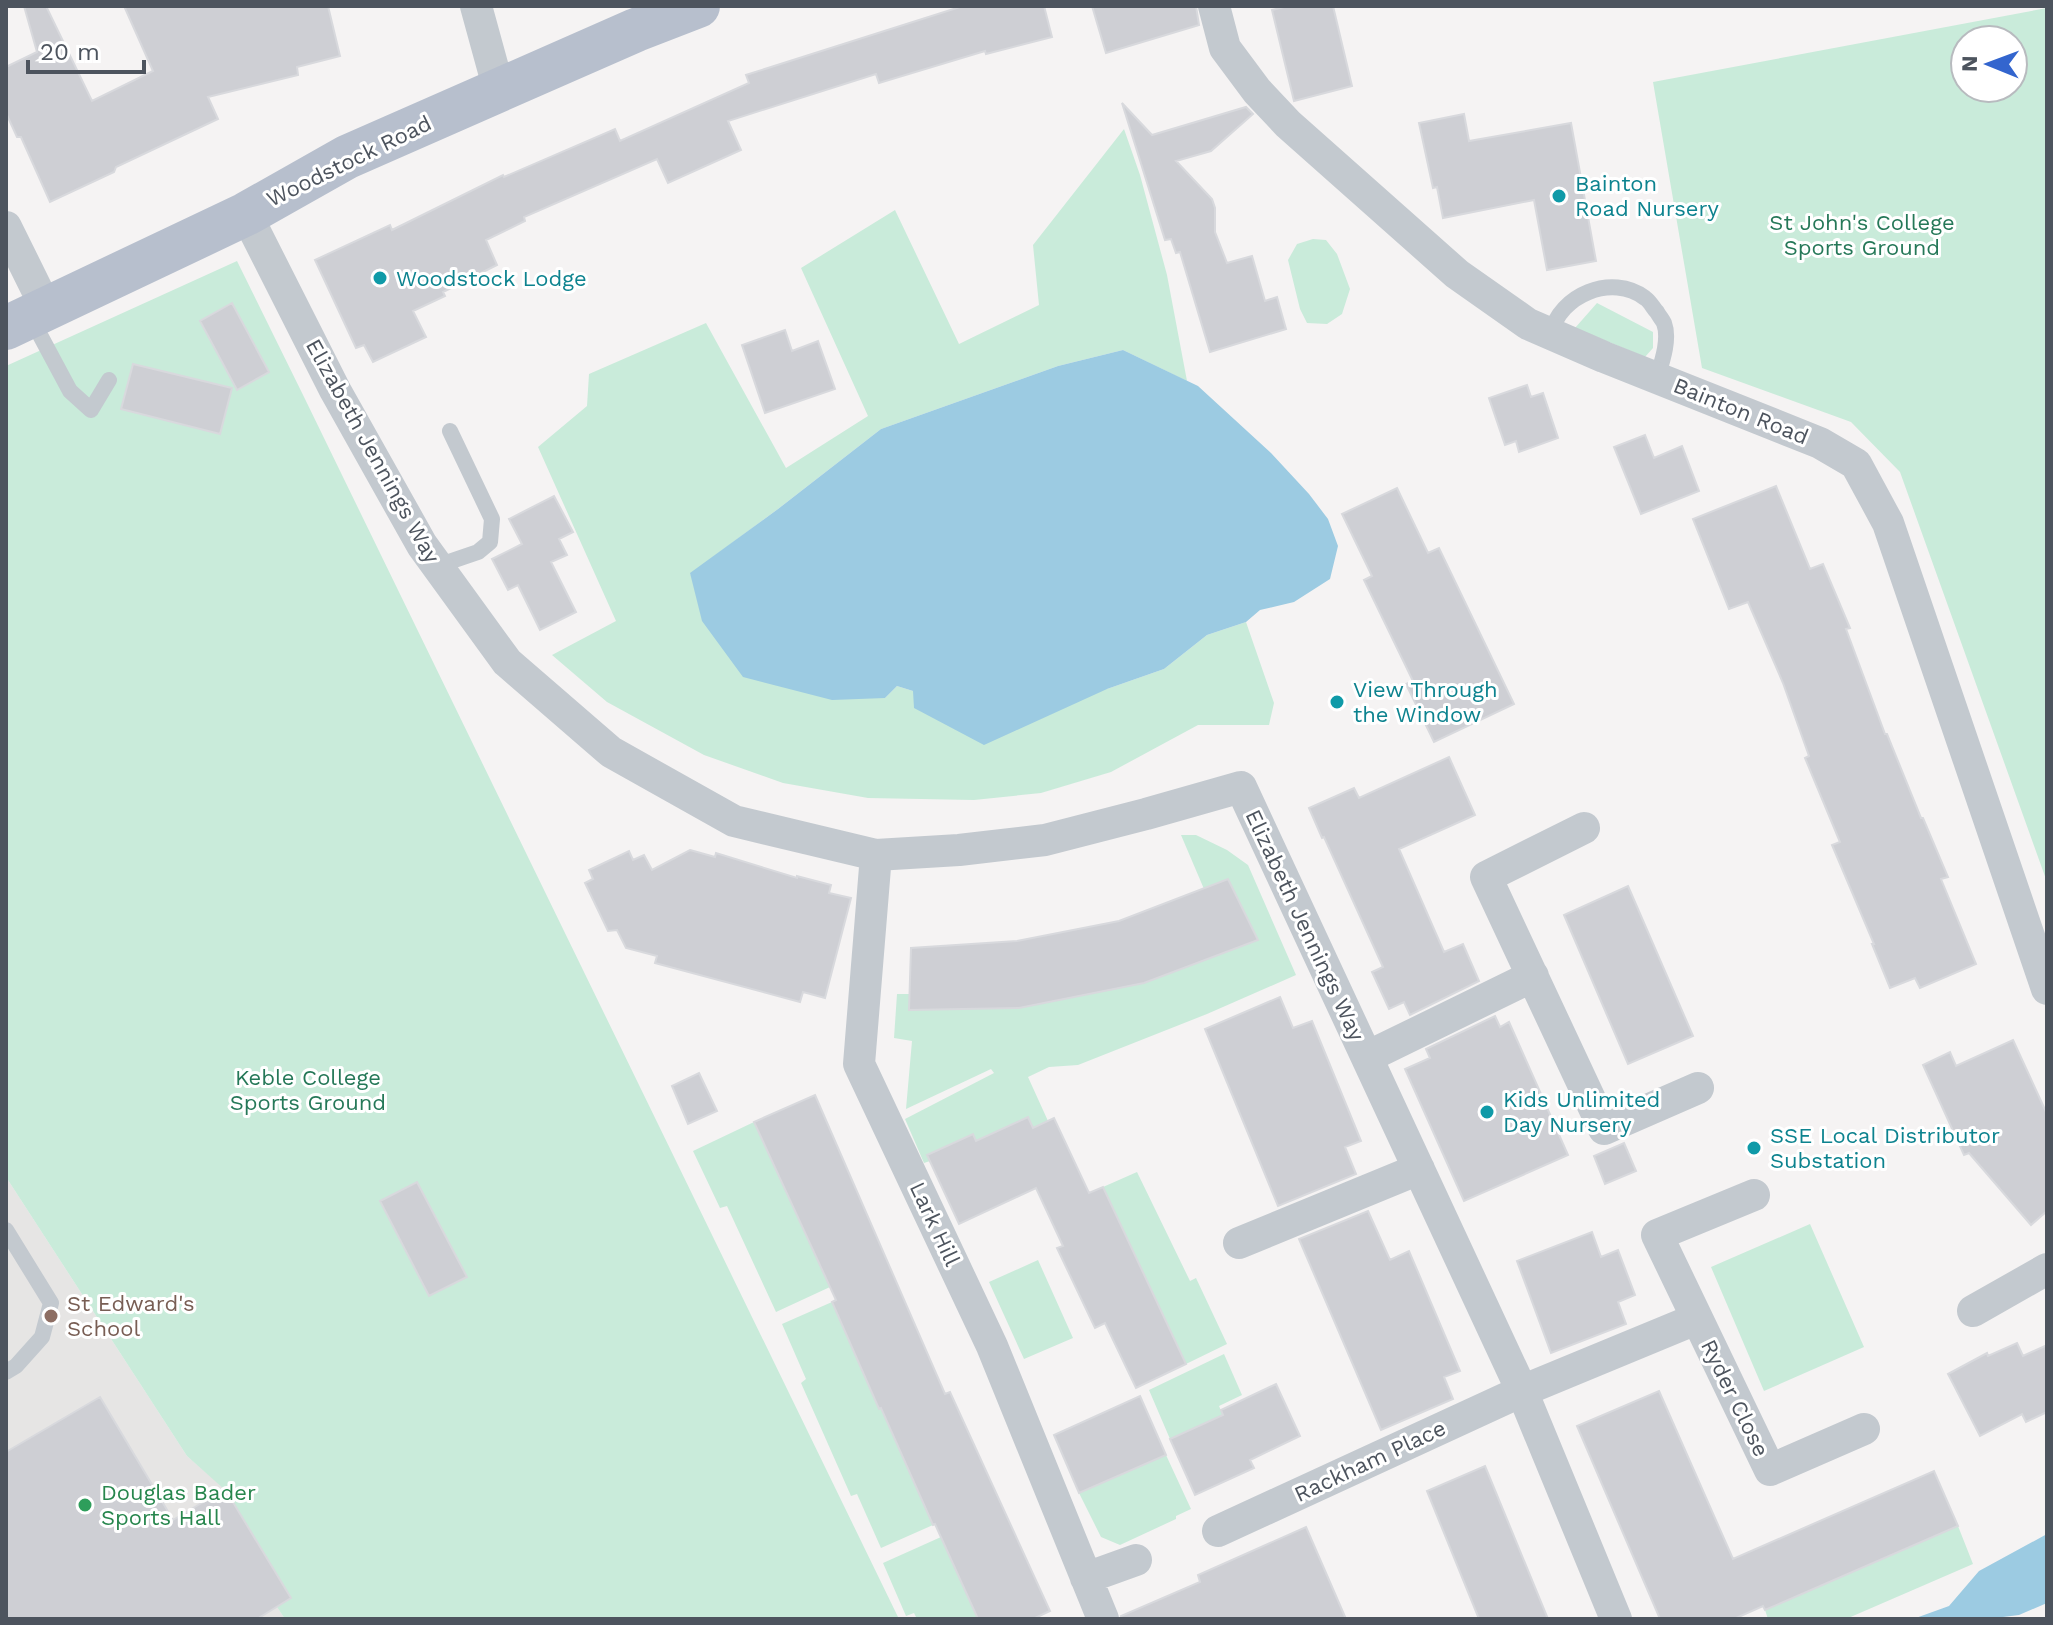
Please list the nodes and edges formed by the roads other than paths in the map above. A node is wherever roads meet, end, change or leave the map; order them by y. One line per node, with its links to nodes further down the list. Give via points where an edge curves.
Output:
1 (476, 6): 4 (street)
2 (698, 6): 4 (main road, Woodstock Road)
3 (1214, 6): 8 (street, Bainton Road, via 1225,48 1288,124 1457,274)
4 (499, 90): 5 (main road, Woodstock Road, via 347,157)
5 (246, 214): 7 (main road, Woodstock Road); 12 (street, Elizabeth Jennings Way, via 335,390)
6 (6, 227): 7 (street)
7 (30, 324): 10 (lane, via 70,391 91,410)
8 (1551, 334): 9 (street, Bainton Road); 9 (lane, via 1560,311 1577,298 1599,287 1625,288 1647,298 1664,324 1665,354)
9 (1657, 378): 16 (street, Bainton Road, via 1820,443 1856,464 1888,523)
10 (109, 380)
11 (450, 431): 12 (lane, via 492,519 490,542 478,552)
12 (437, 566): 14 (street, Elizabeth Jennings Way, via 507,662 611,752 734,821)
13 (1584, 828): 15 (street, via 1486,877)
14 (876, 855): 17 (street, Elizabeth Jennings Way, via 1045,840 1241,787); 31 (street, Lark Hill, via 859,1064 992,1346)
15 (1533, 976): 17 (street); 18 (street, via 1604,1129)
16 (2047, 989)
17 (1367, 1057): 19 (street, Elizabeth Jennings Way)
18 (1698, 1088)
19 (1419, 1169): 22 (street); 27 (street, Elizabeth Jennings Way)
20 (1754, 1195): 25 (street, Ryder Close, via 1657,1235)
21 (6, 1230): 26 (lane, via 51,1303 42,1337)
22 (1239, 1243)
23 (2047, 1269): 24 (street)
24 (1973, 1311)
25 (1696, 1319): 27 (street, Ryder Close); 28 (street, Ryder Close, via 1770,1470)
26 (6, 1372)
27 (1522, 1391): 29 (street, Rackham Place); 33 (street, Elizabeth Jennings Way)
28 (1864, 1429)
29 (1218, 1531)
30 (1136, 1560): 31 (street)
31 (1086, 1578): 32 (street, Lark Hill)
32 (1103, 1619)
33 (1616, 1619)

